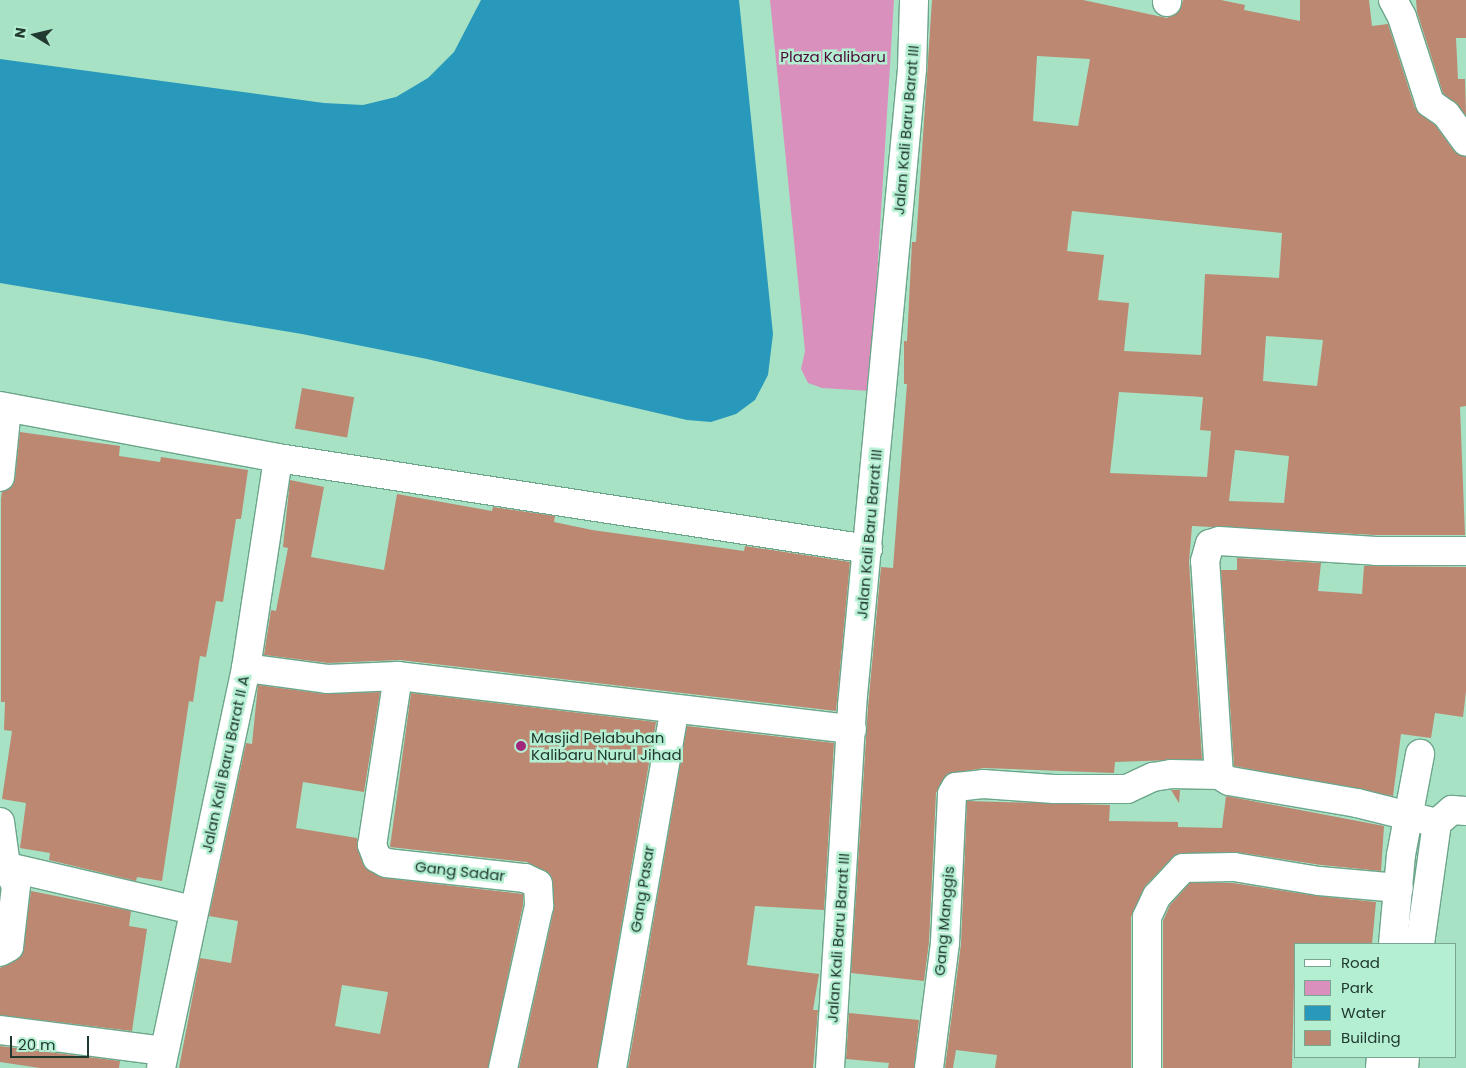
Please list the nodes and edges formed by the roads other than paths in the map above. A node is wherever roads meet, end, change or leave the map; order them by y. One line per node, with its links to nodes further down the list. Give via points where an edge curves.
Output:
1 (914, 0): 7 (street, Jalan Kali Baru Barat III, via 912,69)
2 (1393, 0): 3 (street, via 1402,17 1430,103 1446,114)
3 (1466, 142)
4 (4, 407): 5 (street); 6 (street)
5 (278, 458): 7 (street); 9 (street, Jalan Kali Baru Barat II A)
6 (0, 477)
7 (868, 549): 12 (street, Jalan Kali Baru Barat III)
8 (1466, 551): 14 (street, via 1367,550 1219,541 1210,544 1205,561)
9 (246, 668): 10 (street, via 328,679); 21 (street, Jalan Kali Baru Barat II A)
10 (398, 676): 11 (street); 27 (street, Gang Sadar, via 372,845 377,858 386,863 525,878 538,884 539,906)
11 (674, 711): 12 (street); 28 (street, Gang Pasar)
12 (852, 729): 29 (street, Jalan Kali Baru Barat III)
13 (1420, 754): 16 (street)
14 (1219, 775): 16 (street, via 1229,781); 30 (street, Gang Manggis, via 1172,774 1153,777 1127,789 969,785 956,788 952,794 945,943)
15 (1466, 811): 18 (street, via 1452,810)
16 (1408, 815): 18 (street); 20 (street)
17 (0, 822): 19 (street)
18 (1437, 823): 23 (street)
19 (3, 866): 21 (street); 24 (street, via 16,886 9,947)
20 (1399, 888): 22 (street); 31 (street, via 1319,881 1234,867 1183,868 1157,896 1147,917)
21 (194, 910): 26 (street, Jalan Kali Baru Barat II A)
22 (1393, 943)
23 (1420, 943)
24 (0, 952)
25 (0, 1030): 26 (street)
26 (163, 1059)
27 (503, 1068)
28 (612, 1068)
29 (830, 1068)
30 (929, 1068)
31 (1147, 1068)

